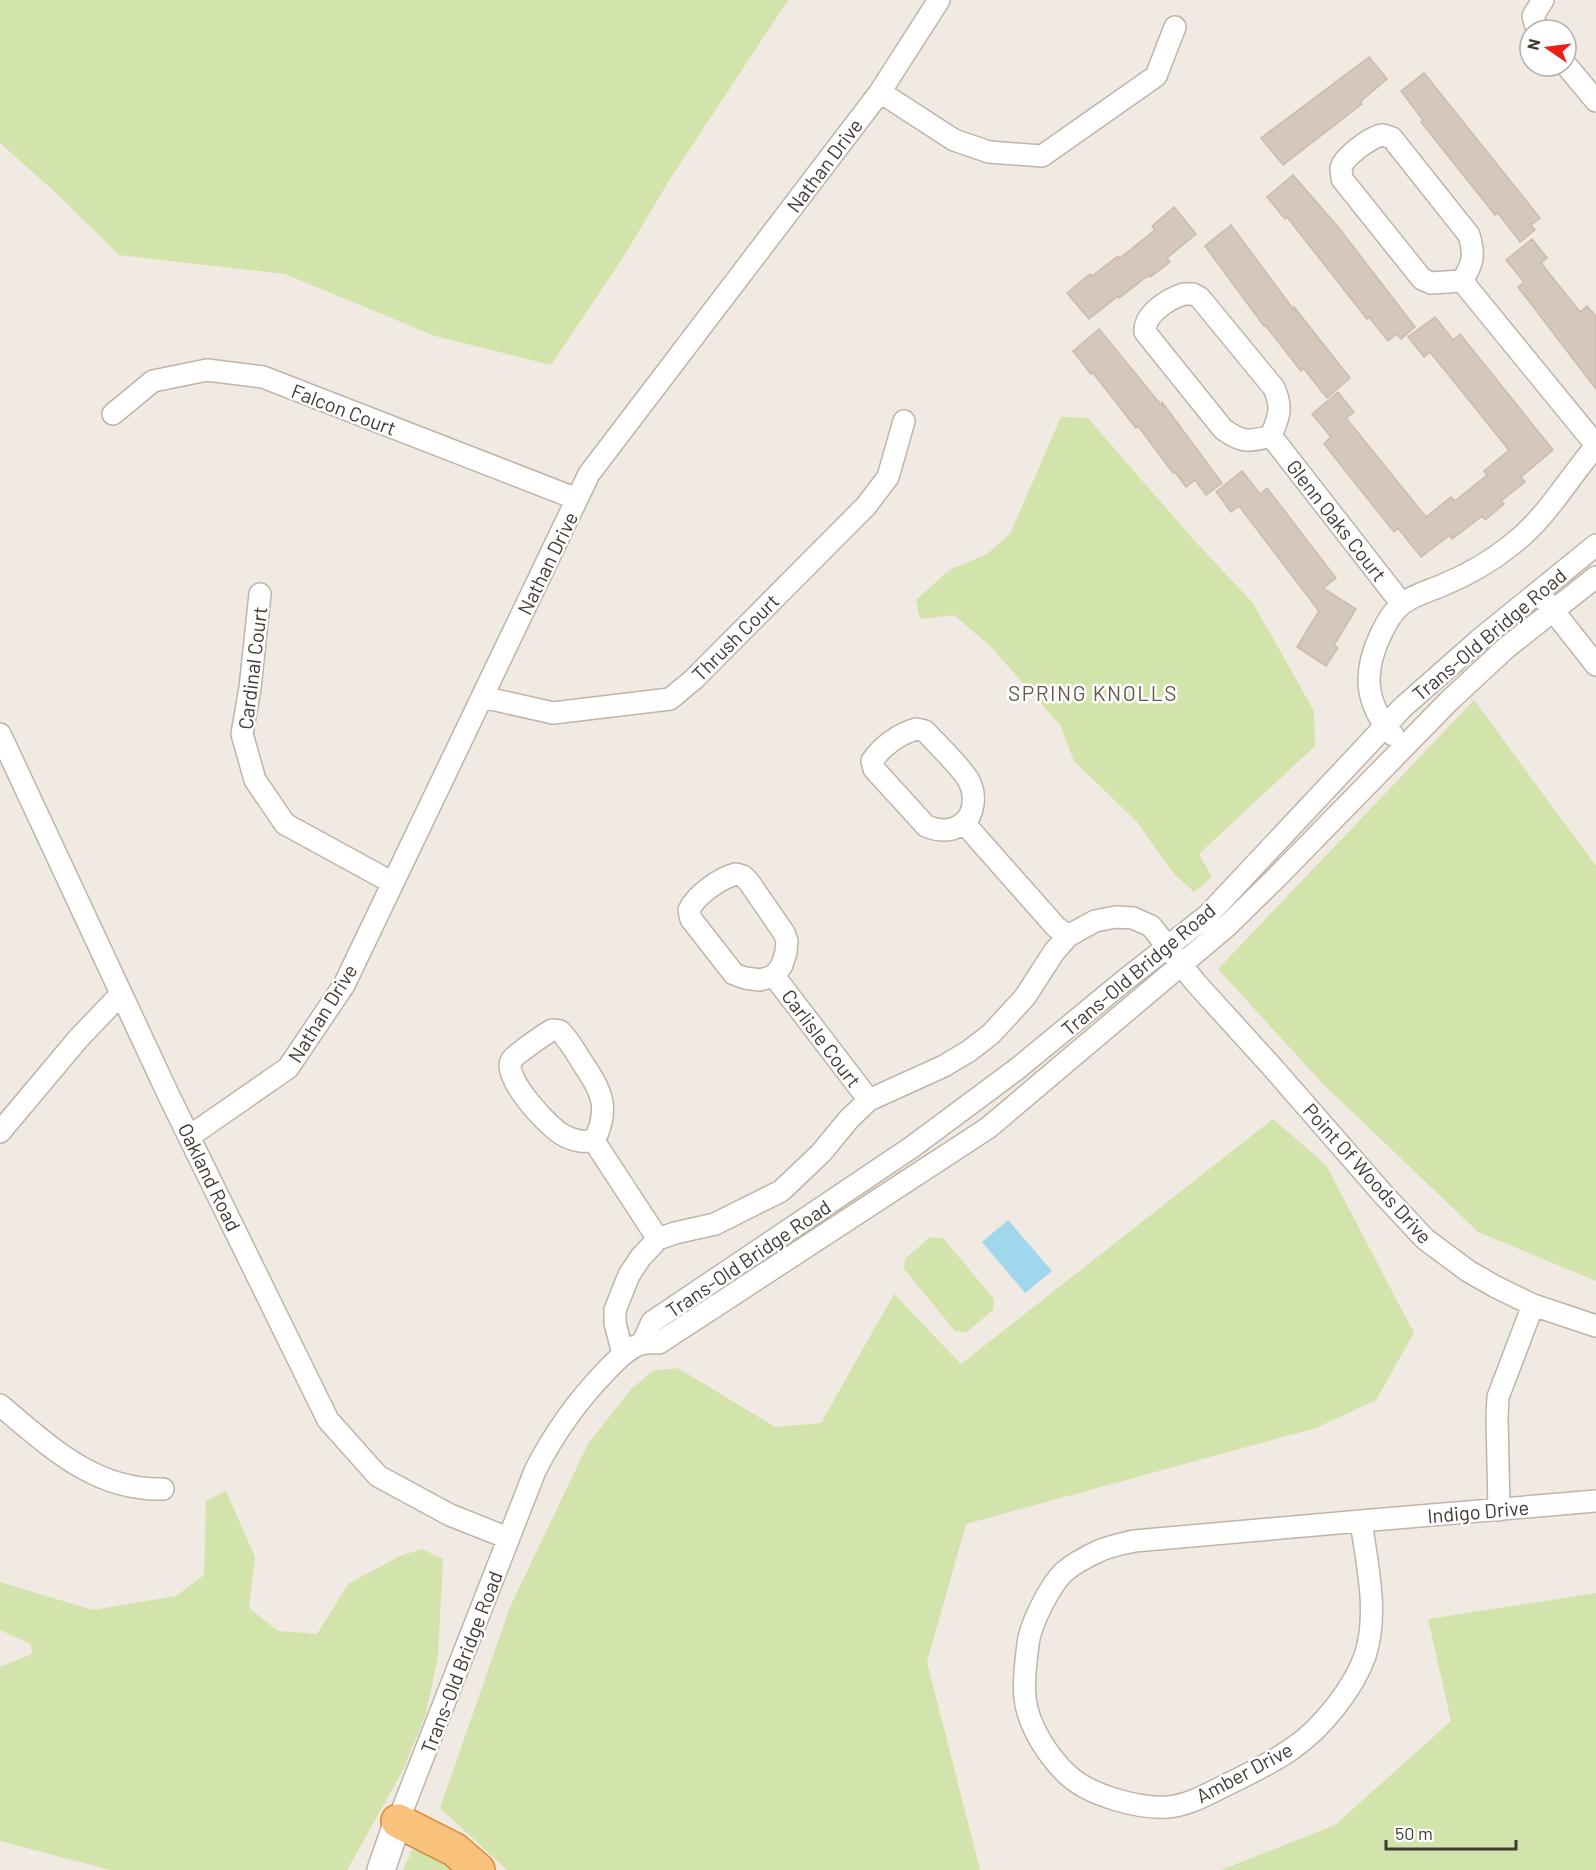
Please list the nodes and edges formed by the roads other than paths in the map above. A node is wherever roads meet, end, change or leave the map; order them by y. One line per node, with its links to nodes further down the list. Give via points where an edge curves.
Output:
1 (939, 0): 6 (street, Nathan Drive)
2 (1543, 0): 3 (street)
3 (1534, 18)
4 (1175, 27): 6 (street, via 1156,76 1042,156 989,152 954,140)
5 (1577, 78): 7 (street)
6 (880, 92): 13 (street, Nathan Drive, via 590,474)
7 (1596, 100)
8 (1462, 281): 8 (street, via 1472,260 1469,235 1392,138 1375,136 1345,160 1342,178 1422,279 1431,283); 12 (street)
9 (113, 414): 13 (street, Falcon Court, via 153,381 207,370 263,377)
10 (904, 421): 21 (street, Thrush Court, via 888,477 866,506 670,699 553,713)
11 (1271, 436): 11 (street, via 1280,403 1274,388 1200,298 1193,294 1174,297 1149,317 1144,332 1223,429 1238,440 1256,441); 18 (street, Glenn Oaks Court)
12 (1596, 446): 18 (street, via 1549,508 1511,546 1461,577)
13 (578, 499): 21 (street, Nathan Drive)
14 (1596, 545): 16 (street, Trans-Old Bridge Road)
15 (1596, 577): 19 (street, Trans-Old Bridge Road)
16 (1539, 591): 19 (street); 22 (street, Trans-Old Bridge Road)
17 (260, 594): 26 (street, Cardinal Court, via 242,734 255,780 285,824)
18 (1402, 604): 22 (street, via 1386,622 1377,641 1368,678 1374,706)
19 (1552, 611): 20 (street); 24 (street, Trans-Old Bridge Road, via 1506,648)
20 (1596, 664)
21 (482, 697): 26 (street, Nathan Drive)
22 (1385, 726): 24 (street); 28 (street, Trans-Old Bridge Road, via 1208,915)
23 (0, 734): 31 (street, Oakland Road)
24 (1403, 746): 29 (street, Trans-Old Bridge Road, via 1276,879)
25 (964, 823): 25 (street, via 972,811 974,795 969,780 925,731 903,733 877,754 872,761 873,770 926,826 951,830); 27 (street)
26 (393, 883): 34 (street, Nathan Drive, via 344,985 288,1068)
27 (1068, 936): 28 (street, Carlisle Court, via 1095,921 1133,918 1150,926); 32 (street, Carlisle Court, via 1025,997 991,1034 944,1066)
28 (1168, 945): 29 (street, Carlisle Court); 39 (street, Trans-Old Bridge Road, via 1017,1069 912,1147 652,1322)
29 (1182, 963): 37 (street, Point Of Woods Drive, via 1194,982 1425,1239 1468,1270); 39 (street, Trans-Old Bridge Road, via 988,1128 659,1343)
30 (774, 976): 30 (street, Carlisle Court, via 786,952 784,933 743,876 727,876 693,902 688,910 691,919 734,974 760,980); 32 (street, Carlisle Court)
31 (121, 994): 33 (street); 34 (street, Oakland Road)
32 (869, 1100): 36 (street, Carlisle Court, via 781,1191 715,1224)
33 (0, 1132)
34 (190, 1136): 46 (street, Oakland Road, via 328,1420 378,1476 450,1515)
35 (594, 1141): 35 (street, via 577,1142 561,1135 546,1123 511,1077 512,1059 552,1030 560,1030 567,1038 599,1087 603,1117); 36 (street)
36 (658, 1239): 40 (street, via 629,1275 617,1304 615,1323)
37 (1533, 1305): 38 (street, Point Of Woods Drive); 44 (street, via 1498,1396)
38 (1596, 1326)
39 (642, 1344): 40 (street, Trans-Old Bridge Road)
40 (623, 1354): 46 (street, Trans-Old Bridge Road, via 569,1412 548,1444)
41 (0, 1405): 42 (street, via 51,1448 101,1479 141,1490)
42 (163, 1489)
43 (1596, 1501): 44 (street, Indigo Drive)
44 (1499, 1510): 45 (street, Indigo Drive)
45 (1361, 1521): 45 (street, Amber Drive, via 1134,1541 1100,1550 1064,1573 1038,1611 1024,1671 1025,1700 1032,1722 1053,1758 1070,1777 1102,1795 1132,1804 1166,1807 1193,1801 1294,1748 1331,1713 1365,1654 1371,1622 1370,1584)
46 (508, 1538): 47 (street, Trans-Old Bridge Road)
47 (400, 1815): 48 (street, Trans-Old Bridge Road); 49 (highway, via 455,1850)
48 (381, 1870)
49 (478, 1870)

